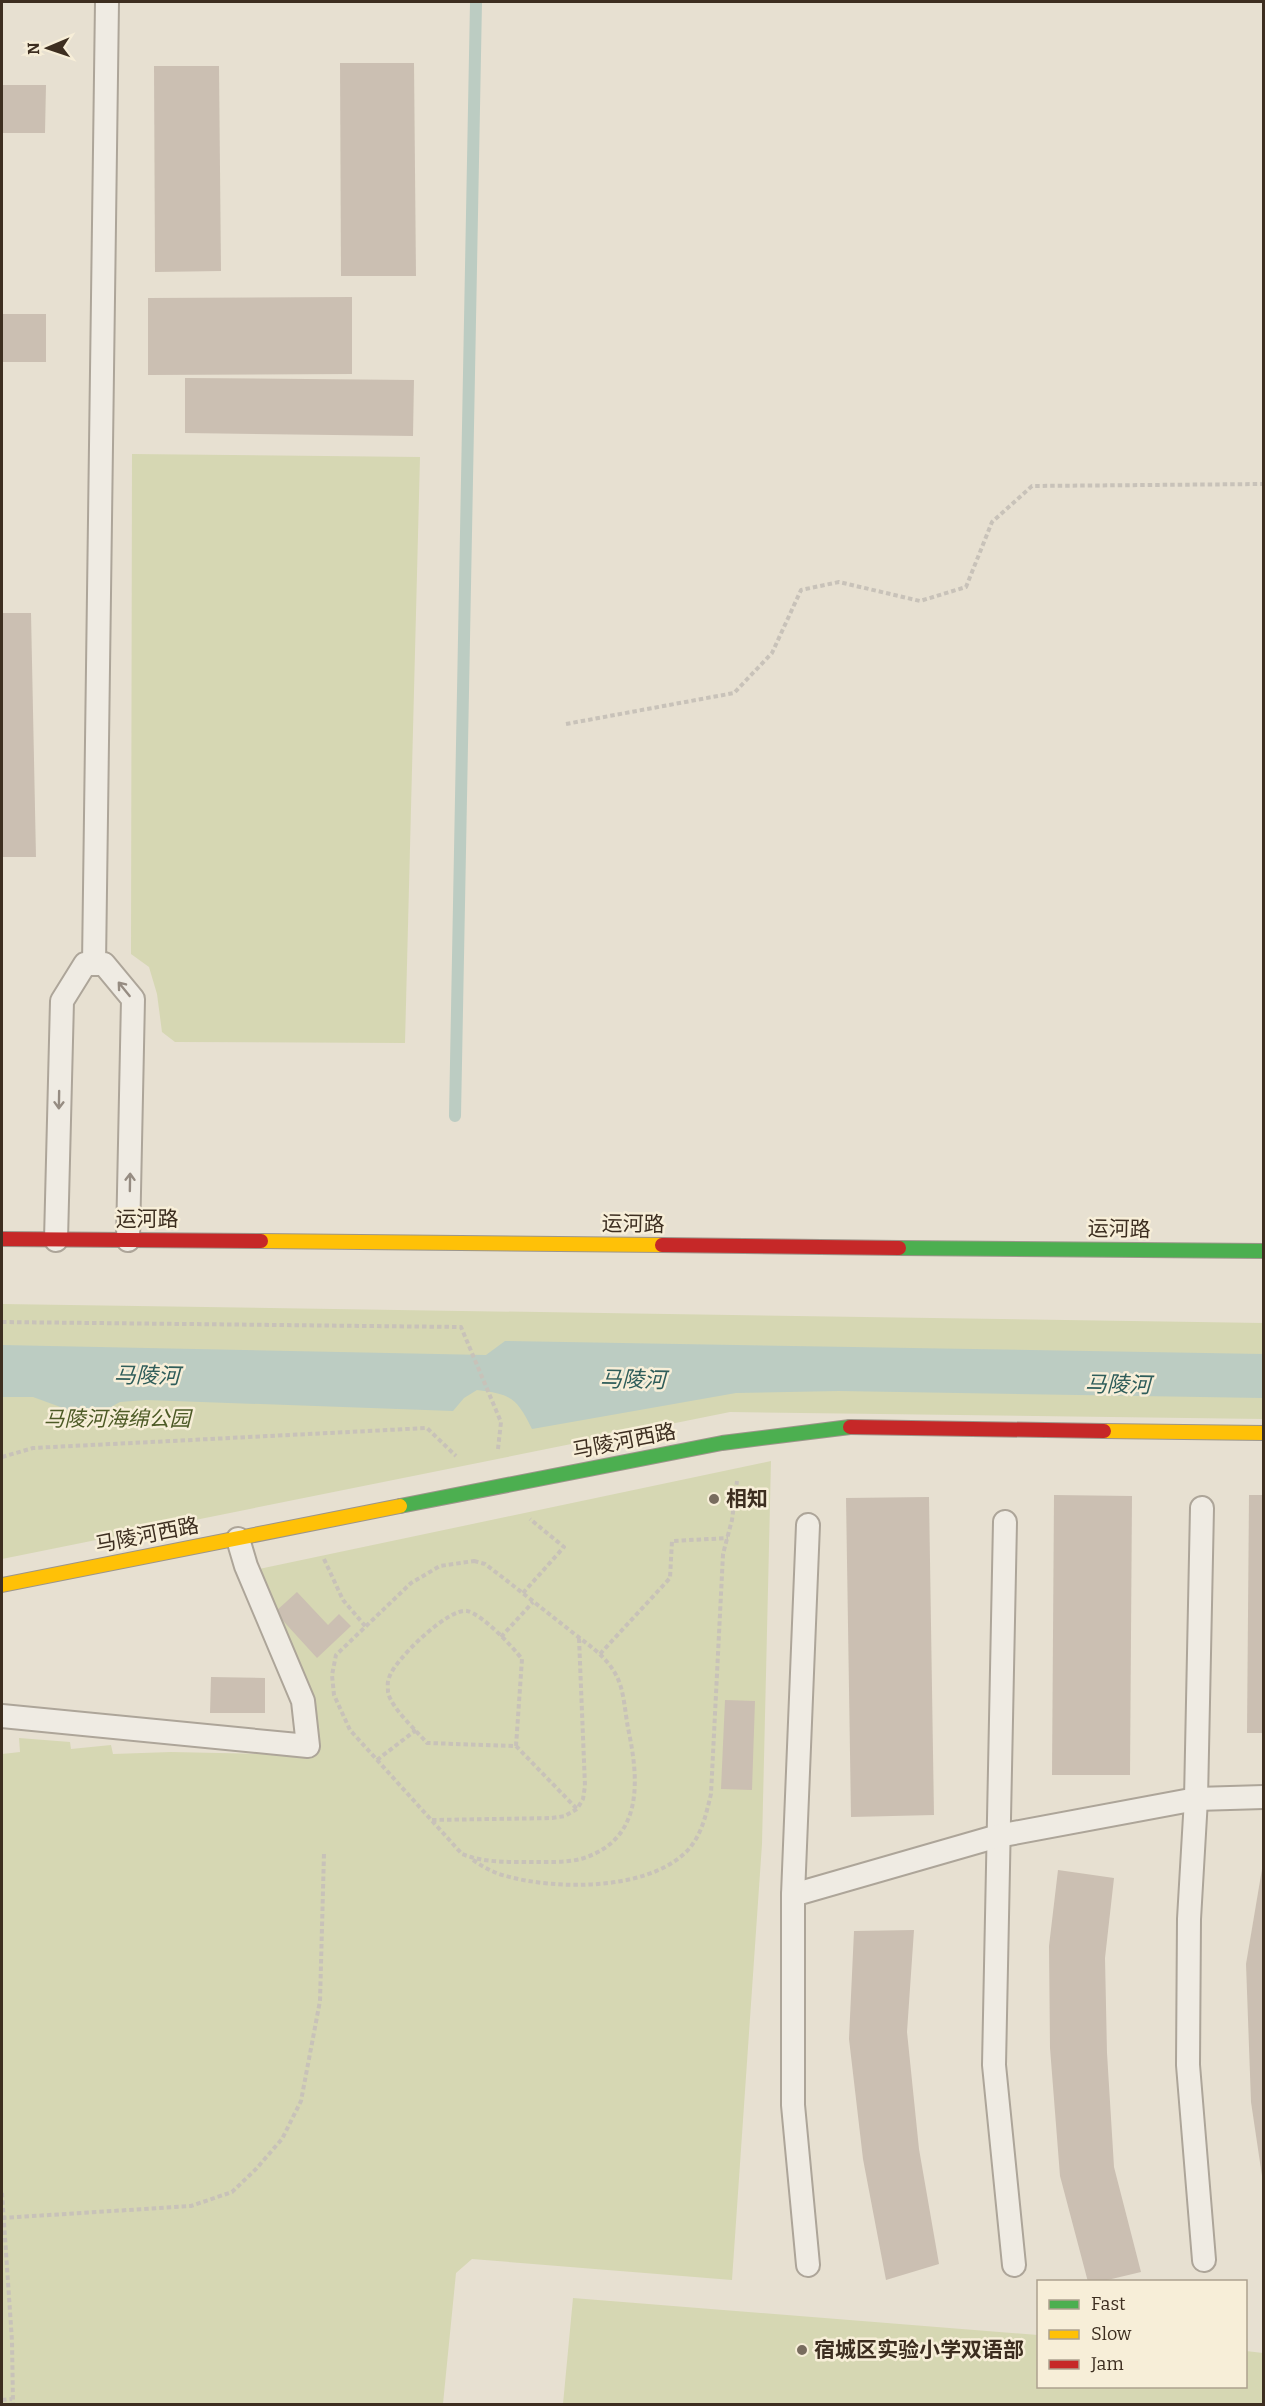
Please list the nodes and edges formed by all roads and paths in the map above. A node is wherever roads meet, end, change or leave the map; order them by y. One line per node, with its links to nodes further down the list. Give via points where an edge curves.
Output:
1 (107, 2): 4 (lane)
2 (1263, 484): 3 (path, via 1032,486 992,522 966,587 920,601 839,582 801,591 772,653 734,693)
3 (566, 724)
4 (94, 964): 6 (lane, one-way to 6, via 85,964 62,1001); 7 (lane, one-way to 4, via 133,999 104,964)
5 (2, 1239): 6 (street, 运河路)
6 (56, 1240): 7 (street, 运河路)
7 (128, 1240): 8 (street, 运河路)
8 (1263, 1251)
9 (2, 1322): 10 (path, via 461,1327)
10 (501, 1422)
11 (1263, 1433): 12 (street, 马陵河西路, via 851,1427)
12 (738, 1441): 14 (street, 马陵河西路); 19 (path, via 736,1501)
13 (2, 1456): 14 (path, via 33,1448 427,1428)
14 (492, 1489): 17 (street, 马陵河西路); 22 (path, via 564,1546)
15 (1202, 1508): 33 (lane)
16 (1005, 1522): 36 (lane)
17 (310, 1525): 20 (street, 马陵河西路); 24 (path, via 343,1600)
18 (808, 1525): 39 (lane)
19 (728, 1538): 27 (path, via 672,1541 670,1578); 38 (path, via 723,1554 711,1794 702,1828 686,1851 662,1869 629,1880 563,1884 505,1876)
20 (238, 1539): 21 (street, 马陵河西路); 28 (lane, via 303,1701 308,1746)
21 (2, 1585)
22 (524, 1593): 23 (path); 24 (path, via 485,1564 474,1561 440,1566 423,1574)
23 (534, 1602): 25 (path); 26 (path)
24 (366, 1626): 31 (path, via 336,1655 332,1675 334,1695 350,1730)
25 (501, 1637): 29 (path, via 476,1615 465,1610 454,1613 395,1666 389,1677 390,1700); 30 (path, via 522,1659)
26 (579, 1638): 27 (path); 34 (path, via 585,1779 583,1799)
27 (600, 1654): 38 (path, via 618,1676 636,1763 629,1817 617,1839 582,1858 561,1862 476,1860)
28 (2, 1716)
29 (416, 1730): 30 (path, via 427,1743); 31 (path)
30 (516, 1746): 34 (path)
31 (377, 1760): 35 (path)
32 (1263, 1797): 33 (lane)
33 (1196, 1799): 36 (lane); 42 (lane, via 1189,1919 1188,2065)
34 (577, 1809): 35 (path, via 552,1818)
35 (431, 1820): 38 (path)
36 (998, 1836): 39 (lane); 44 (lane, via 994,2065)
37 (324, 1853): 41 (path, via 320,2001 301,2101 282,2139 256,2169 232,2192 191,2206)
38 (462, 1854)
39 (793, 1895): 43 (lane, via 793,2105)
40 (2, 2193): 41 (path)
41 (2, 2218): 45 (path, via 12,2342)
42 (1203, 2260)
43 (808, 2265)
44 (1014, 2265)
45 (12, 2399): 46 (path); 47 (path)
46 (2, 2400)
47 (13, 2404)

